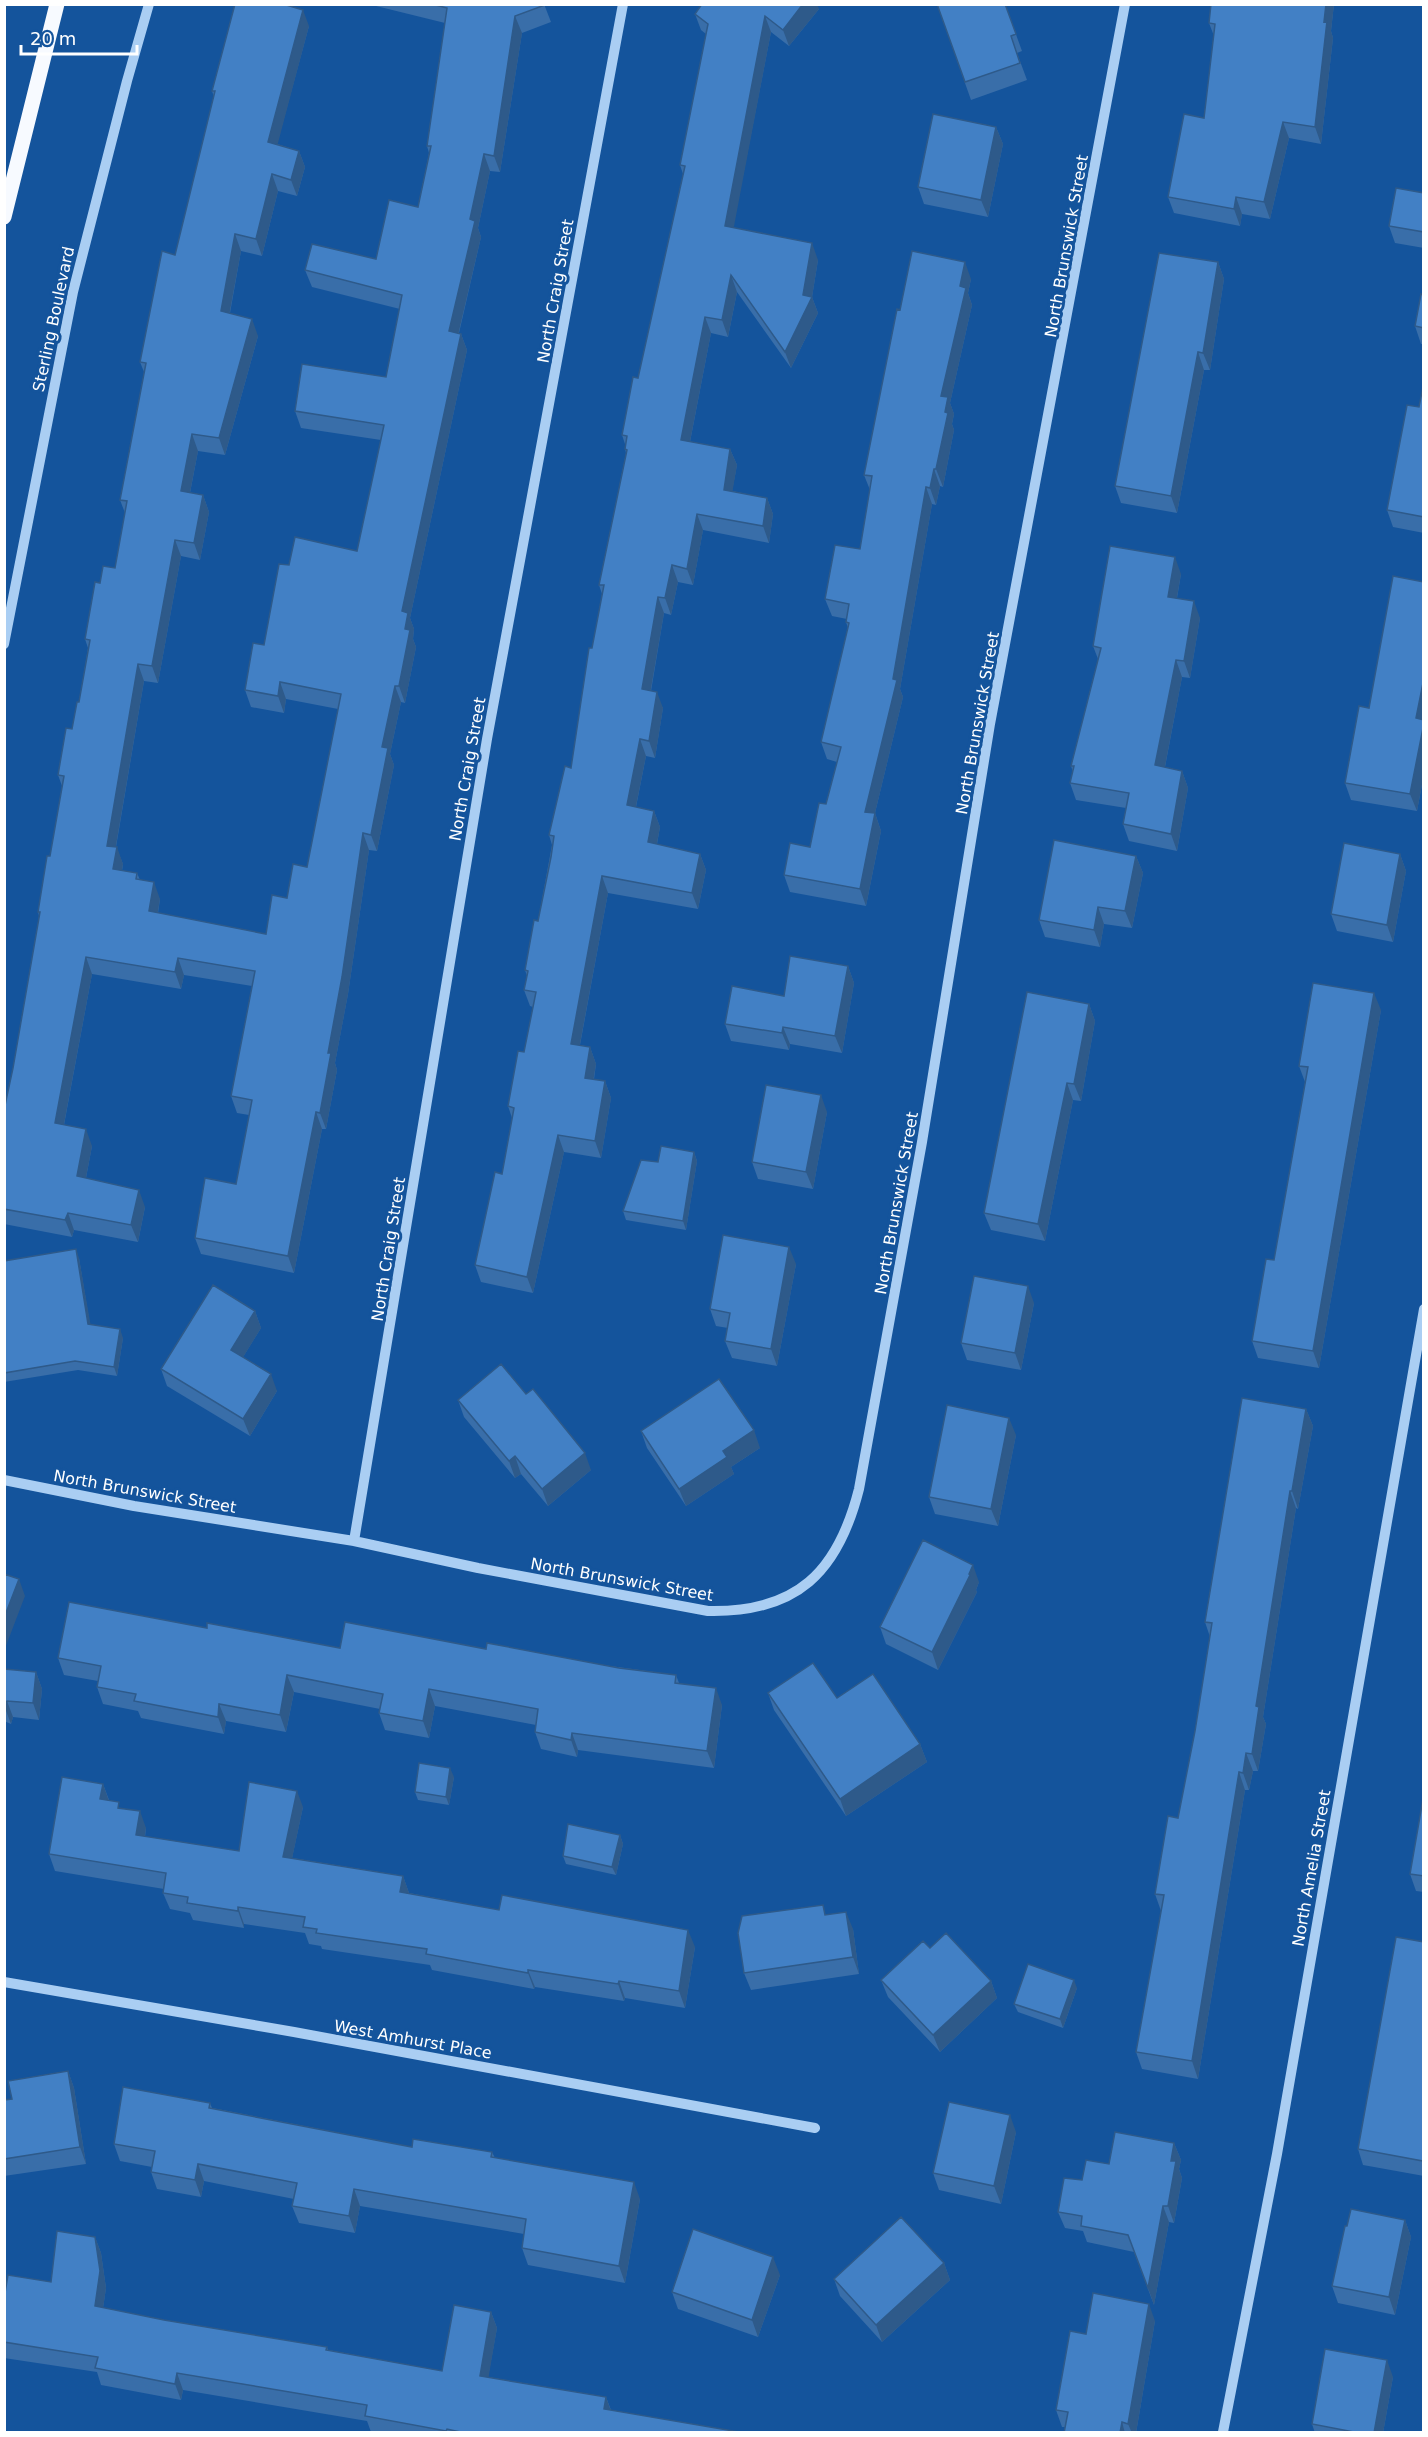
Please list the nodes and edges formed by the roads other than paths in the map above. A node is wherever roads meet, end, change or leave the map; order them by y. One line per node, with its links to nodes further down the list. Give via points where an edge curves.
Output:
1 (57, 4): 5 (main road)
2 (149, 4): 6 (street, Sterling Boulevard, via 73,292)
3 (623, 4): 9 (street, North Craig Street, via 487,739)
4 (1125, 4): 9 (street, North Brunswick Street, via 990,724 922,1142 859,1489 843,1537 817,1575 793,1593 768,1605 738,1612 697,1609)
5 (4, 217)
6 (4, 644)
7 (1424, 1309): 12 (street, North Amelia Street, via 1277,2154)
8 (4, 1480): 9 (street, North Brunswick Street, via 134,1506)
9 (354, 1541)
10 (4, 1982): 11 (street, West Amhurst Place)
11 (815, 2128)
12 (1223, 2433)

